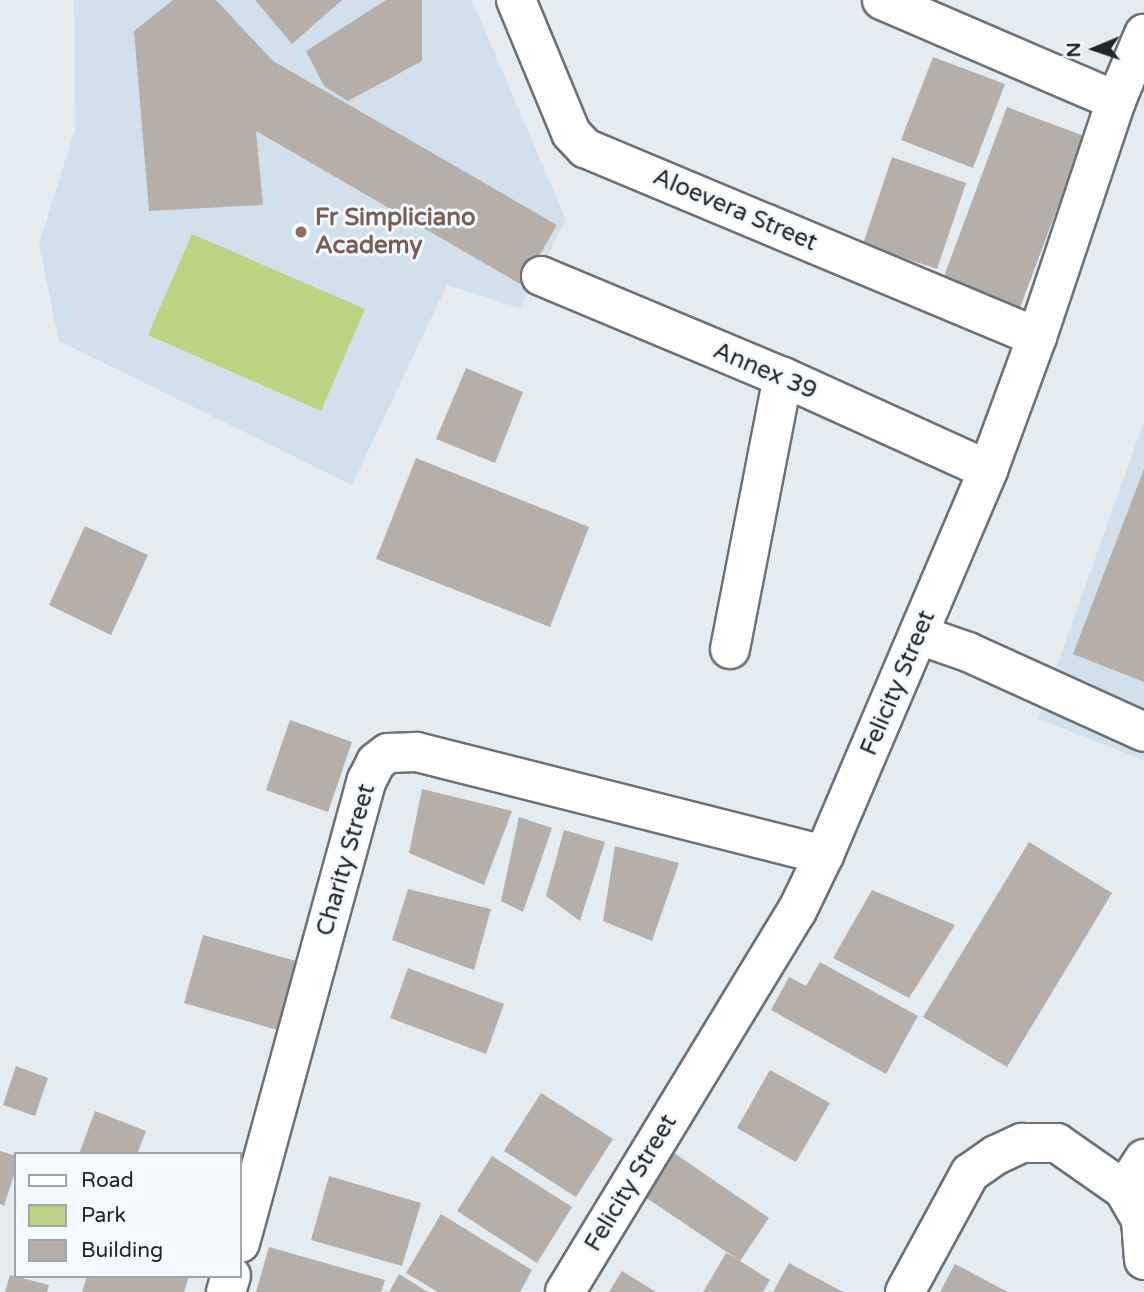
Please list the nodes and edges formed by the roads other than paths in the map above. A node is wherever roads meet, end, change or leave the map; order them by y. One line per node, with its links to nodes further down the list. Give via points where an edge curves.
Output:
1 (516, 0): 6 (street, Aloevera Street, via 571,132 584,148)
2 (882, 0): 4 (street)
3 (1144, 34): 4 (street, Felicity Street)
4 (1115, 101): 6 (street, Felicity Street)
5 (541, 276): 7 (street, Annex 39)
6 (1037, 337): 8 (street, Felicity Street)
7 (783, 377): 8 (street, Annex 39); 10 (street)
8 (988, 470): 9 (street, Felicity Street)
9 (919, 635): 11 (street, via 968,652); 12 (street, Felicity Street)
10 (730, 649)
11 (1144, 732)
12 (824, 855): 14 (street, Charity Street, via 418,752 388,753 376,762 367,780); 16 (street, Felicity Street, via 797,911)
13 (1134, 1174): 15 (street); 17 (street, via 1057,1143 1022,1143 996,1155 970,1173)
14 (242, 1236)
15 (1144, 1260)
16 (565, 1292)
17 (905, 1292)

